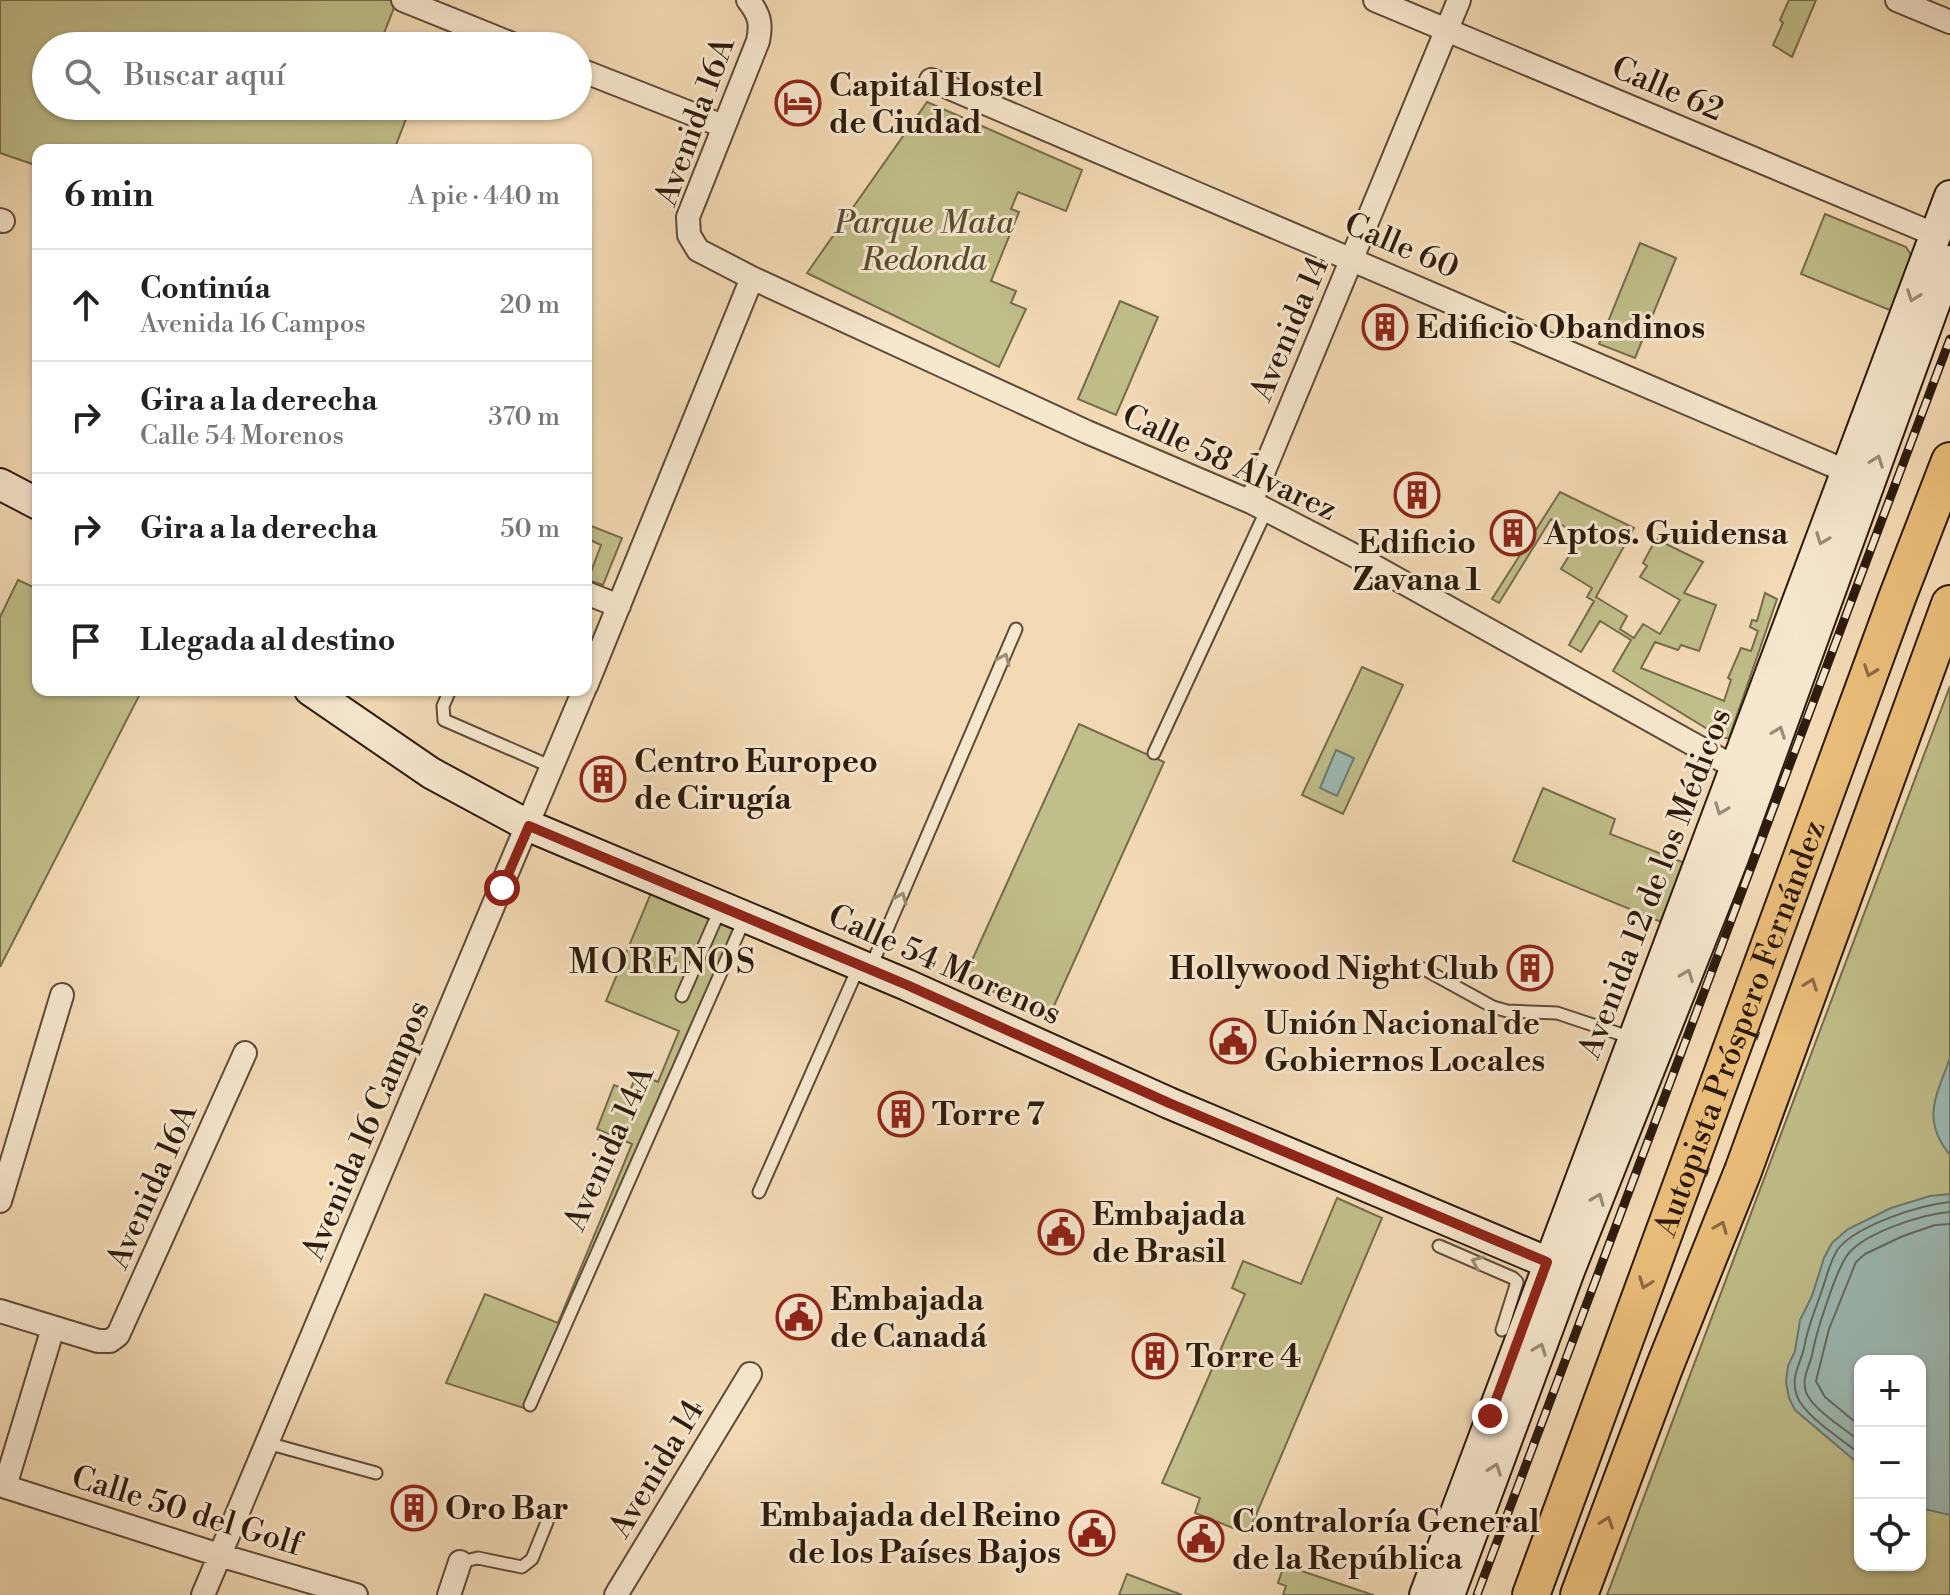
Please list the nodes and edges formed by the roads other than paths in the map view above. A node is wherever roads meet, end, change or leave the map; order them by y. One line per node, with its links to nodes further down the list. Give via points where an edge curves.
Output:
1 (403, 0): 8 (street)
2 (748, 0): 11 (street, Avenida 16A, via 761,29)
3 (1375, 0): 7 (street, Calle 62)
4 (1459, 0): 7 (street, Avenida 14)
5 (1897, 0): 6 (street)
6 (1950, 22)
7 (1447, 30): 14 (street, Calle 62); 15 (street, Avenida 14)
8 (482, 32)
9 (592, 75): 11 (street)
10 (931, 80): 15 (street, Calle 60)
11 (723, 126): 13 (street, Avenida 16A, via 688,217)
12 (1950, 196): 14 (main road, Avenida 12 de los Médicos)
13 (689, 235): 17 (street, Calle 58 Álvarez, via 698,250)
14 (1936, 235): 19 (main road, Avenida 12 de los Médicos, one-way to 19)
15 (1353, 259): 19 (street, Calle 60); 22 (street, Avenida 14)
16 (1950, 261): 47 (main road, Avenida 12 de los Médicos, one-way to 16, via 1733,858)
17 (752, 278): 22 (street, Calle 58 Álvarez); 26 (street, Avenida 16 Campos)
18 (1950, 461): 24 (highway, Autopista Próspero Fernández)
19 (1848, 472): 35 (main road, Avenida 12 de los Médicos, one-way to 35)
20 (0, 484): 21 (main road)
21 (32, 501)
22 (1258, 506): 33 (lane); 35 (street, Calle 58 Álvarez)
23 (592, 595): 26 (street)
24 (1897, 598): 32 (highway, via 1916,582 1929,588 1932,596 1902,690); 65 (highway, Autopista Próspero Fernández, one-way to 65)
25 (1950, 604): 32 (highway, Autopista Próspero Fernández)
26 (619, 606): 28 (street, Avenida 16 Campos)
27 (1016, 629): 38 (lane, one-way to 27)
28 (592, 671)
29 (319, 696): 36 (main road, Calle 54 Morenos, via 431,773)
30 (447, 696): 34 (lane, via 444,720)
31 (582, 696): 34 (street, Avenida 16 Campos)
32 (1903, 733): 66 (highway, Autopista Próspero Fernández, one-way to 32, via 1743,1171)
33 (1154, 753)
34 (552, 767): 36 (street, Avenida 16 Campos)
35 (1736, 768): 42 (main road, Avenida 12 de los Médicos, one-way to 42)
36 (529, 826): 37 (main road, Calle 54 Morenos); 53 (street, Avenida 16 Campos)
37 (733, 912): 38 (main road, Calle 54 Morenos); 41 (lane); 52 (lane, Avenida 14A)
38 (865, 967): 44 (lane); 47 (main road, Calle 54 Morenos, via 1169,1103)
39 (1424, 969): 42 (lane, via 1493,1007 1557,1013)
40 (62, 995): 45 (street)
41 (682, 996)
42 (1633, 1039): 47 (main road, Avenida 12 de los Médicos)
43 (245, 1053): 49 (street, Avenida 16A, via 123,1328 110,1341)
44 (759, 1192)
45 (0, 1201)
46 (1439, 1246): 50 (lane, one-way to 46, via 1517,1282)
47 (1558, 1267): 63 (main road, Avenida 12 de los Médicos); 64 (main road, Avenida 12 de los Médicos, one-way to 47)
48 (0, 1311): 49 (street)
49 (53, 1328): 55 (street)
50 (1502, 1330)
51 (750, 1374): 62 (street, Avenida 14)
52 (530, 1405)
53 (267, 1443): 54 (lane); 57 (street, Avenida 16 Campos)
54 (376, 1473)
55 (2, 1485): 57 (street, Calle 50 del Golf)
56 (547, 1522): 58 (lane, via 532,1559 522,1567 471,1557)
57 (219, 1555): 59 (street, Avenida 16 Campos); 60 (street, Calle 50 del Golf)
58 (460, 1562): 61 (street)
59 (203, 1595)
60 (356, 1595)
61 (449, 1595)
62 (616, 1595)
63 (1425, 1595)
64 (1449, 1595)
65 (1531, 1595)
66 (1579, 1595)

